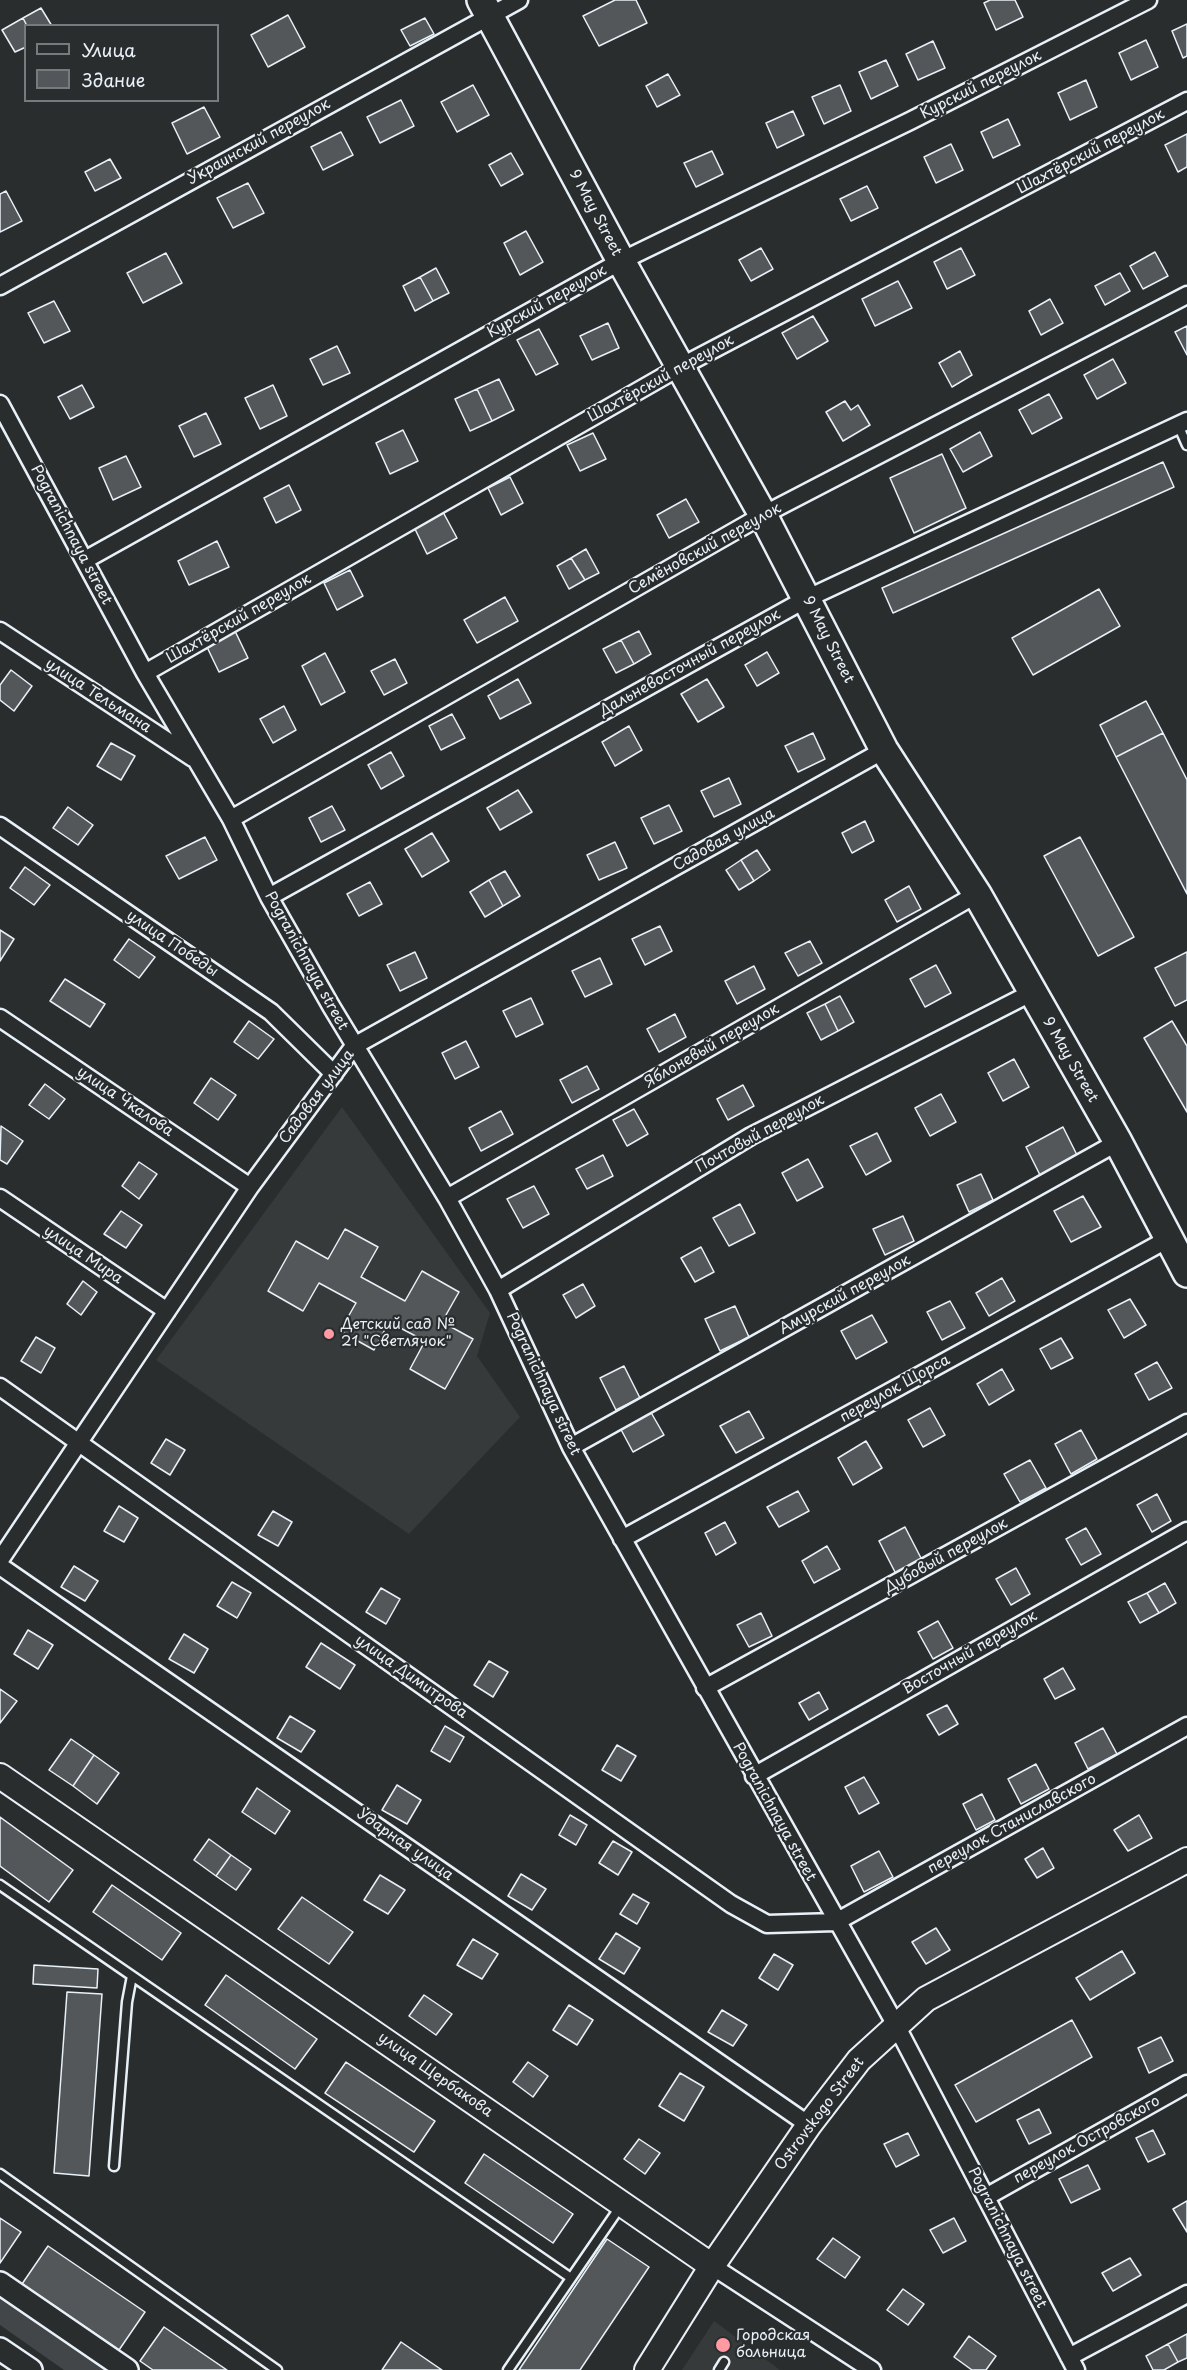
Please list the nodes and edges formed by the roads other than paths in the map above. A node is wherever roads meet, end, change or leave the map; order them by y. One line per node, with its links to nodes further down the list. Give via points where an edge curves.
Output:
1 (519, 0): 3 (street, Украинский переулок)
2 (1148, 0): 5 (street, Курский переулок)
3 (485, 7): 5 (main road, 9 May Street); 6 (street, Украинский переулок)
4 (1187, 101): 8 (street, Шахтёрский переулок)
5 (621, 261): 8 (main road, 9 May Street); 13 (street, Курский переулок)
6 (0, 286)
7 (1187, 295): 12 (street, Семёновский переулок)
8 (680, 367): 12 (main road, 9 May Street); 16 (street, Шахтёрский переулок)
9 (0, 404): 13 (street, Pogranichnaya street)
10 (1183, 423): 11 (lane); 14 (street, Дальневосточный переулок)
11 (1187, 445)
12 (763, 515): 14 (main road, 9 May Street); 19 (street, Семёновский переулок)
13 (85, 560): 16 (street, Pogranichnaya street)
14 (806, 599): 17 (main road, 9 May Street); 22 (street, Дальневосточный переулок)
15 (0, 632): 18 (street, улица Тельмана)
16 (145, 673): 18 (street, Pogranichnaya street)
17 (884, 750): 21 (main road, 9 May Street); 25 (street, Садовая улица)
18 (196, 760): 19 (street, Pogranichnaya street)
19 (231, 819): 22 (street, Pogranichnaya street)
20 (0, 826): 26 (street, улица Победы, via 271,1012)
21 (977, 894): 23 (main road, 9 May Street); 30 (street, Яблоневый переулок)
22 (269, 897): 25 (street, Pogranichnaya street)
23 (1031, 993): 27 (main road, 9 May Street); 33 (street, Почтовый переулок, via 752,1136)
24 (0, 1018): 28 (street, улица Чкалова)
25 (354, 1046): 26 (street, Садовая улица); 30 (street, Pogranichnaya street)
26 (334, 1074): 28 (street, Садовая улица)
27 (1118, 1142): 31 (main road, 9 May Street); 38 (street, Амурский переулок)
28 (250, 1187): 34 (street, Садовая улица)
29 (0, 1198): 34 (street, улица Мира)
30 (447, 1198): 33 (street, Pogranichnaya street)
31 (1168, 1239): 32 (main road, 9 May Street); 40 (street, переулок Щорса)
32 (1187, 1272)
33 (498, 1290): 38 (street, Pogranichnaya street)
34 (167, 1311): 37 (street, Садовая улица)
35 (0, 1387): 37 (street, улица Димитрова)
36 (1187, 1424): 43 (street, Дубовый переулок)
37 (79, 1441): 41 (street, Садовая улица); 49 (street, улица Димитрова, via 731,1904 766,1924)
38 (571, 1447): 40 (street, Pogranichnaya street)
39 (1187, 1531): 46 (street, Восточный переулок)
40 (622, 1539): 43 (street, Pogranichnaya street)
41 (0, 1560)
42 (0, 1566): 53 (street, Ударная улица)
43 (705, 1688): 46 (street, Pogranichnaya street)
44 (1187, 1726): 49 (street, переулок Станиславского)
45 (0, 1776): 57 (main road, улица Щербакова)
46 (754, 1776): 49 (street, Pogranichnaya street)
47 (1187, 1860): 51 (main road, Ostrovskogo Street, via 926,1999)
48 (1, 1888): 50 (lane)
49 (836, 1922): 51 (street, Pogranichnaya street)
50 (132, 1976): 54 (lane); 59 (lane)
51 (897, 2027): 53 (main road, Ostrovskogo Street, via 859,2060); 56 (street, Pogranichnaya street)
52 (1187, 2084): 56 (street, переулок Островского)
53 (809, 2125): 58 (main road, Ostrovskogo Street)
54 (114, 2166)
55 (0, 2174): 66 (lane)
56 (986, 2197): 63 (street, Pogranichnaya street)
57 (622, 2204): 58 (main road, улица Щербакова); 59 (lane)
58 (712, 2266): 68 (main road, Ostrovskogo Street); 69 (street, улица Щербакова)
59 (571, 2278): 67 (lane)
60 (0, 2283): 65 (street)
61 (1187, 2294): 63 (street)
62 (0, 2349): 64 (street)
63 (1073, 2363)
64 (31, 2370)
65 (127, 2370)
66 (277, 2370)
67 (508, 2370)
68 (647, 2370)
69 (872, 2370)

